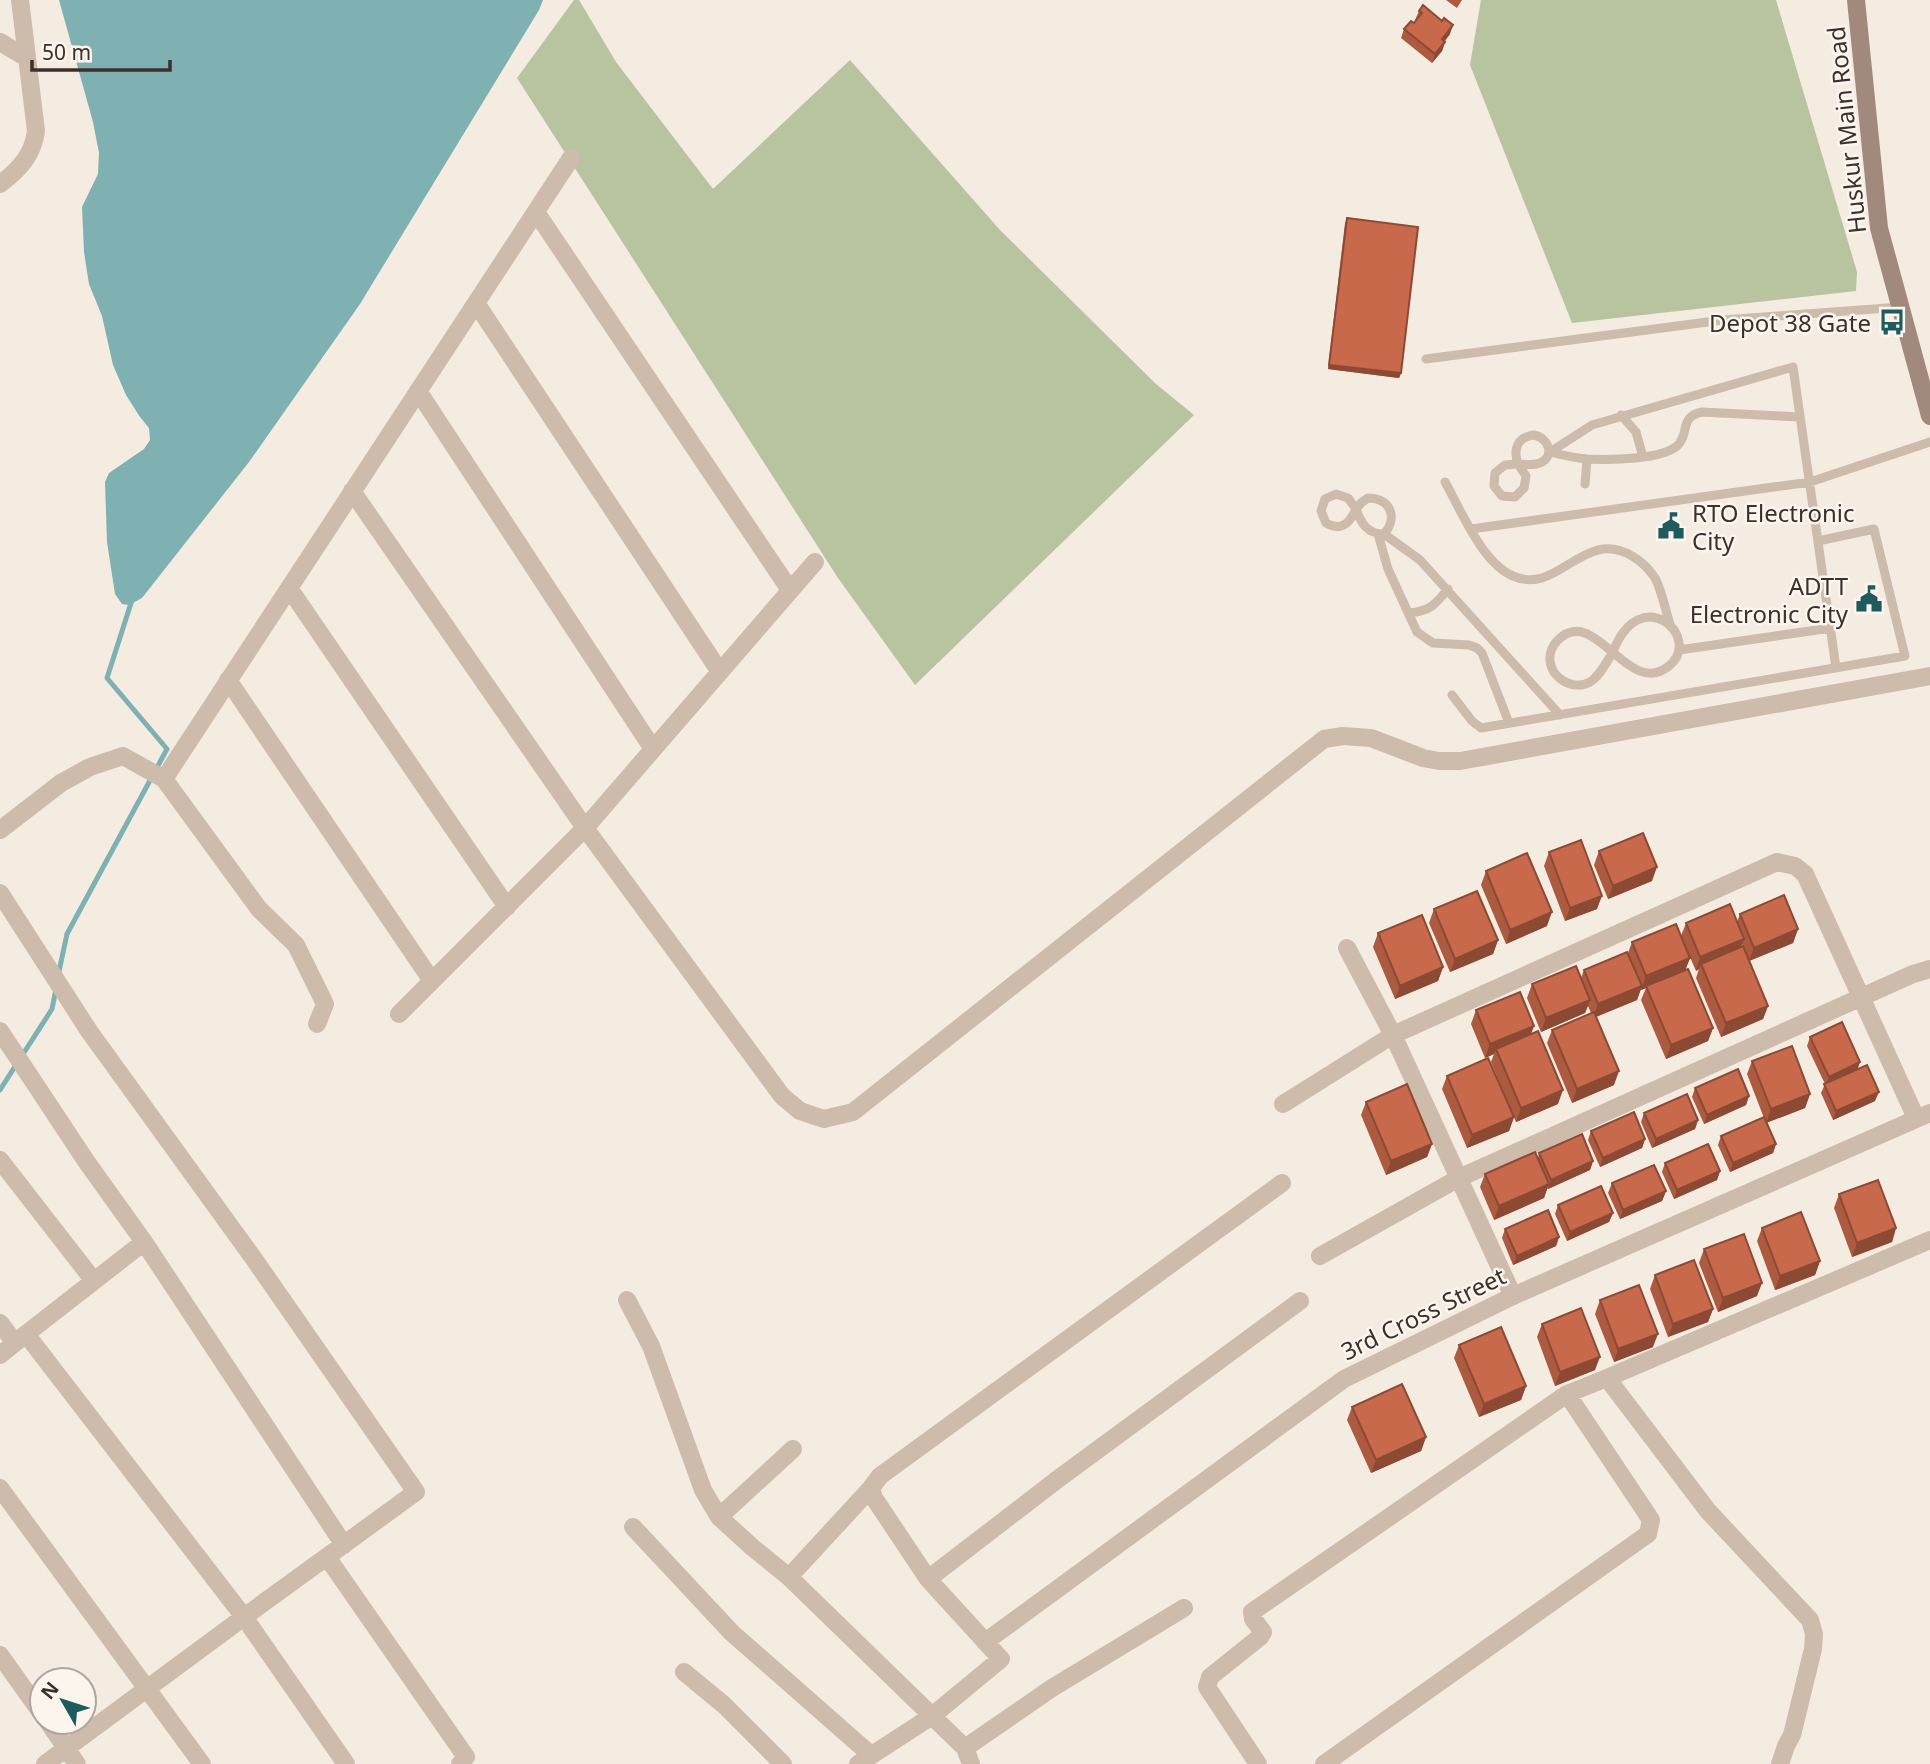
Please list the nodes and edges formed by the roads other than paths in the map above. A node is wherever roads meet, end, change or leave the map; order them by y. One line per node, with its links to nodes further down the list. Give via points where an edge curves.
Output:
1 (20, 0): 4 (street)
2 (1856, 0): 9 (main road, Huskur Main Road, via 1879,228)
3 (0, 42): 4 (street)
4 (27, 58): 6 (street, via 34,144 14,174)
5 (571, 158): 7 (street)
6 (0, 184)
7 (536, 212): 8 (street); 29 (street)
8 (476, 303): 11 (street); 36 (street)
9 (1901, 307): 10 (lane, via 1723,320); 13 (main road, Huskur Main Road)
10 (1426, 359)
11 (418, 391): 22 (street); 42 (street)
12 (1622, 415): 14 (lane, via 1793,367); 16 (lane, via 1592,425); 17 (lane, via 1636,432)
13 (1930, 416)
14 (1800, 417): 17 (lane, via 1694,414 1675,447); 20 (lane)
15 (1930, 442): 20 (lane)
16 (1550, 452): 16 (lane, via 1539,436 1527,436 1519,442 1515,455 1518,464 1535,465); 18 (lane)
17 (1643, 457): 18 (lane)
18 (1587, 459): 21 (lane)
19 (1445, 482): 23 (lane)
20 (1810, 482): 23 (lane); 25 (lane)
21 (1585, 484)
22 (352, 491): 27 (street); 44 (street)
23 (1471, 529): 31 (lane, via 1485,552 1514,577 1537,580 1588,552 1605,547 1621,550 1655,579)
24 (1381, 534): 24 (lane, via 1361,523 1356,509 1368,498 1384,502 1392,519); 28 (lane, via 1420,560); 30 (lane, via 1388,569)
25 (1818, 541): 32 (lane); 35 (lane, via 1874,529 1905,656)
26 (815, 562): 29 (street)
27 (289, 587): 38 (street); 47 (street)
28 (1448, 589): 30 (lane, via 1424,612); 40 (lane)
29 (790, 590): 36 (street)
30 (1409, 613): 41 (lane, via 1417,632 1433,643 1478,648)
31 (1670, 624): 33 (lane); 34 (lane, via 1642,617 1618,639)
32 (1831, 628): 33 (lane); 35 (lane)
33 (1679, 650): 34 (lane, via 1667,667 1654,673 1629,667)
34 (1613, 652): 34 (lane, via 1580,631 1563,634 1553,645 1550,659 1553,672 1564,682 1580,685 1592,681)
35 (1836, 668): 40 (lane)
36 (720, 672): 42 (street)
37 (1930, 676): 44 (street, via 1460,761 1423,758 1371,738 1324,739 853,1112 824,1119 800,1111 782,1096)
38 (228, 680): 43 (street); 50 (street)
39 (1452, 695): 41 (lane, via 1481,728)
40 (1560, 715): 41 (lane)
41 (1509, 723)
42 (653, 749): 44 (street)
43 (164, 779): 45 (street, via 123,756 90,766); 53 (street, via 258,909 296,945 325,1004)
44 (586, 828): 47 (street)
45 (0, 830)
46 (0, 893): 78 (street, via 89,1031 416,1492)
47 (507, 907): 50 (street)
48 (1347, 948): 55 (street)
49 (1930, 970): 51 (street)
50 (432, 981): 52 (street)
51 (1861, 998): 55 (street, via 1805,874 1777,862); 57 (street); 59 (street)
52 (399, 1014)
53 (317, 1024)
54 (0, 1031): 62 (street)
55 (1393, 1035): 56 (street); 59 (street)
56 (1283, 1104)
57 (1923, 1115): 65 (street, 3rd Cross Street)
58 (0, 1160): 64 (street)
59 (1460, 1178): 63 (street); 65 (street)
60 (1282, 1183): 75 (street, via 880,1476)
61 (1930, 1240): 71 (street)
62 (144, 1242): 64 (street); 78 (street)
63 (1320, 1256)
64 (94, 1281): 69 (street)
65 (1513, 1296): 84 (street, 3rd Cross Street, via 1344,1379)
66 (627, 1300): 76 (street, via 651,1346 704,1490)
67 (1300, 1301): 81 (street)
68 (0, 1323): 69 (street)
69 (21, 1338): 70 (street); 83 (street)
70 (0, 1355)
71 (1607, 1378): 72 (street); 102 (street, via 1707,1511 1810,1620 1813,1649 1792,1735)
72 (1567, 1394): 100 (street, via 1252,1612 1263,1632 1210,1678 1207,1687); 101 (street, via 1651,1520 1648,1534)
73 (793, 1449): 76 (street)
74 (0, 1488): 87 (street)
75 (871, 1488): 80 (street); 81 (street)
76 (719, 1517): 80 (street)
77 (633, 1527): 93 (street, via 732,1633)
78 (344, 1545): 79 (street)
79 (327, 1557): 83 (street); 94 (street)
80 (789, 1577): 89 (street)
81 (928, 1579): 84 (street)
82 (1184, 1608): 92 (street, via 1052,1688)
83 (244, 1616): 87 (street); 98 (street)
84 (985, 1642): 89 (street, via 1000,1659)
85 (0, 1655): 88 (street)
86 (684, 1672): 99 (street)
87 (148, 1688): 91 (street); 97 (street)
88 (28, 1694)
89 (932, 1716): 92 (street); 93 (street)
90 (58, 1736): 91 (street)
91 (67, 1748): 95 (street); 96 (street)
92 (968, 1756)
93 (865, 1760)
94 (466, 1762)
95 (45, 1764)
96 (77, 1764)
97 (202, 1764)
98 (346, 1764)
99 (783, 1764)
100 (1258, 1764)
101 (1324, 1764)
102 (1780, 1764)

